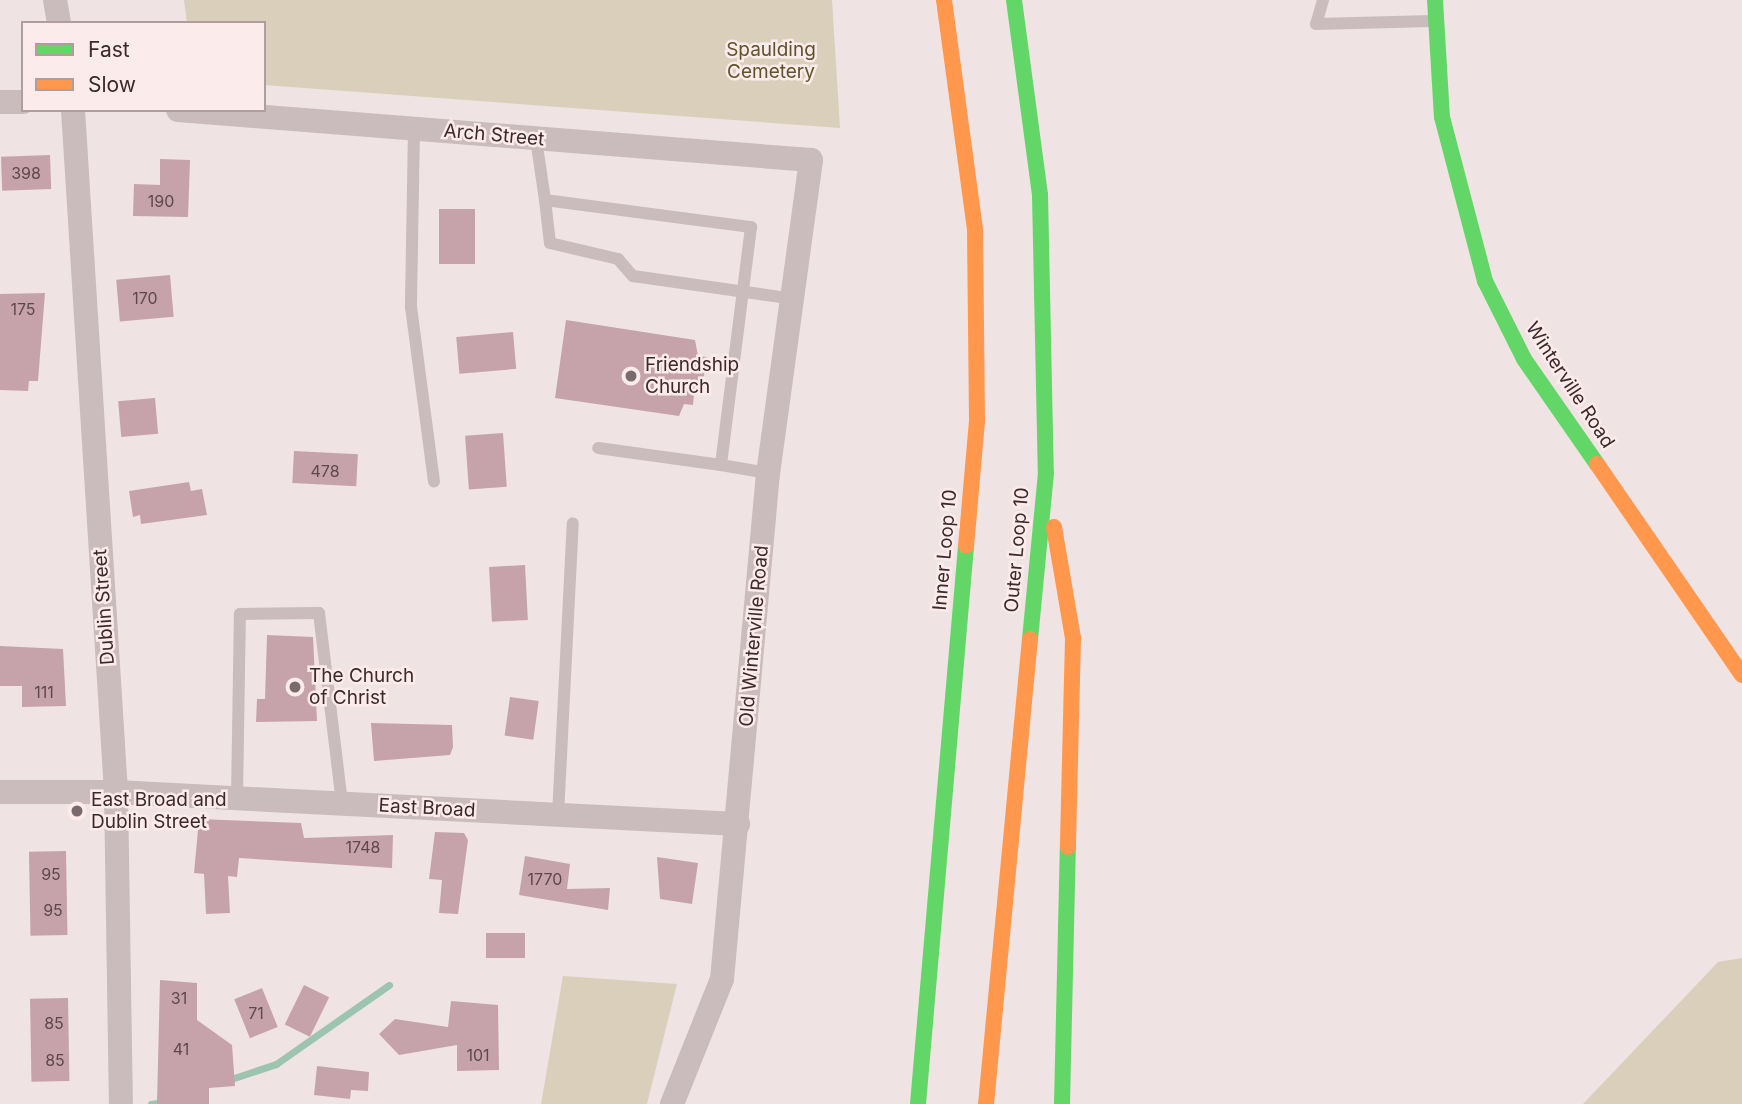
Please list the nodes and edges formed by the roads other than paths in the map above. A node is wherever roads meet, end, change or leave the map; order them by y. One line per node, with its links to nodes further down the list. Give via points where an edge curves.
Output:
1 (55, 0): 6 (street)
2 (944, 0): 33 (main road, Inner Loop 10, via 975,229 977,421)
3 (1014, 0): 21 (main road, Outer Loop 10, via 1040,195)
4 (1323, 0): 7 (lane, via 1316,24)
5 (1435, 0): 7 (main road, Winterville Road)
6 (59, 21)
7 (1433, 22): 24 (main road, Winterville Road, via 1460,202 1485,281 1524,359)
8 (0, 102): 9 (street)
9 (21, 102)
10 (73, 112): 26 (street, Dublin Street)
11 (204, 112): 12 (street, Arch Street)
12 (414, 128): 13 (street, Arch Street); 22 (lane, via 411,307)
13 (536, 139): 14 (street, Arch Street); 15 (lane)
14 (811, 160): 17 (street, Old Winterville Road)
15 (545, 200): 16 (lane, via 550,243 618,259 633,276); 16 (lane, via 751,227)
16 (744, 293): 17 (lane); 19 (lane)
17 (795, 299): 20 (street, Old Winterville Road)
18 (598, 448): 19 (lane)
19 (721, 464): 20 (lane)
20 (768, 473): 30 (street, Old Winterville Road)
21 (1046, 473): 34 (main road, Outer Loop 10); 35 (main road, via 1073,638)
22 (434, 481)
23 (573, 523): 29 (lane)
24 (1742, 675)
25 (0, 792): 26 (street, East Broad)
26 (116, 792): 27 (street, East Broad); 31 (street, Dublin Street)
27 (237, 798): 28 (street, East Broad); 28 (lane, via 240,614 319,613)
28 (342, 803): 29 (street, East Broad)
29 (558, 815): 30 (street, East Broad)
30 (738, 824): 32 (street, Old Winterville Road, via 722,979)
31 (121, 1104)
32 (672, 1104)
33 (918, 1104)
34 (986, 1104)
35 (1062, 1104)

